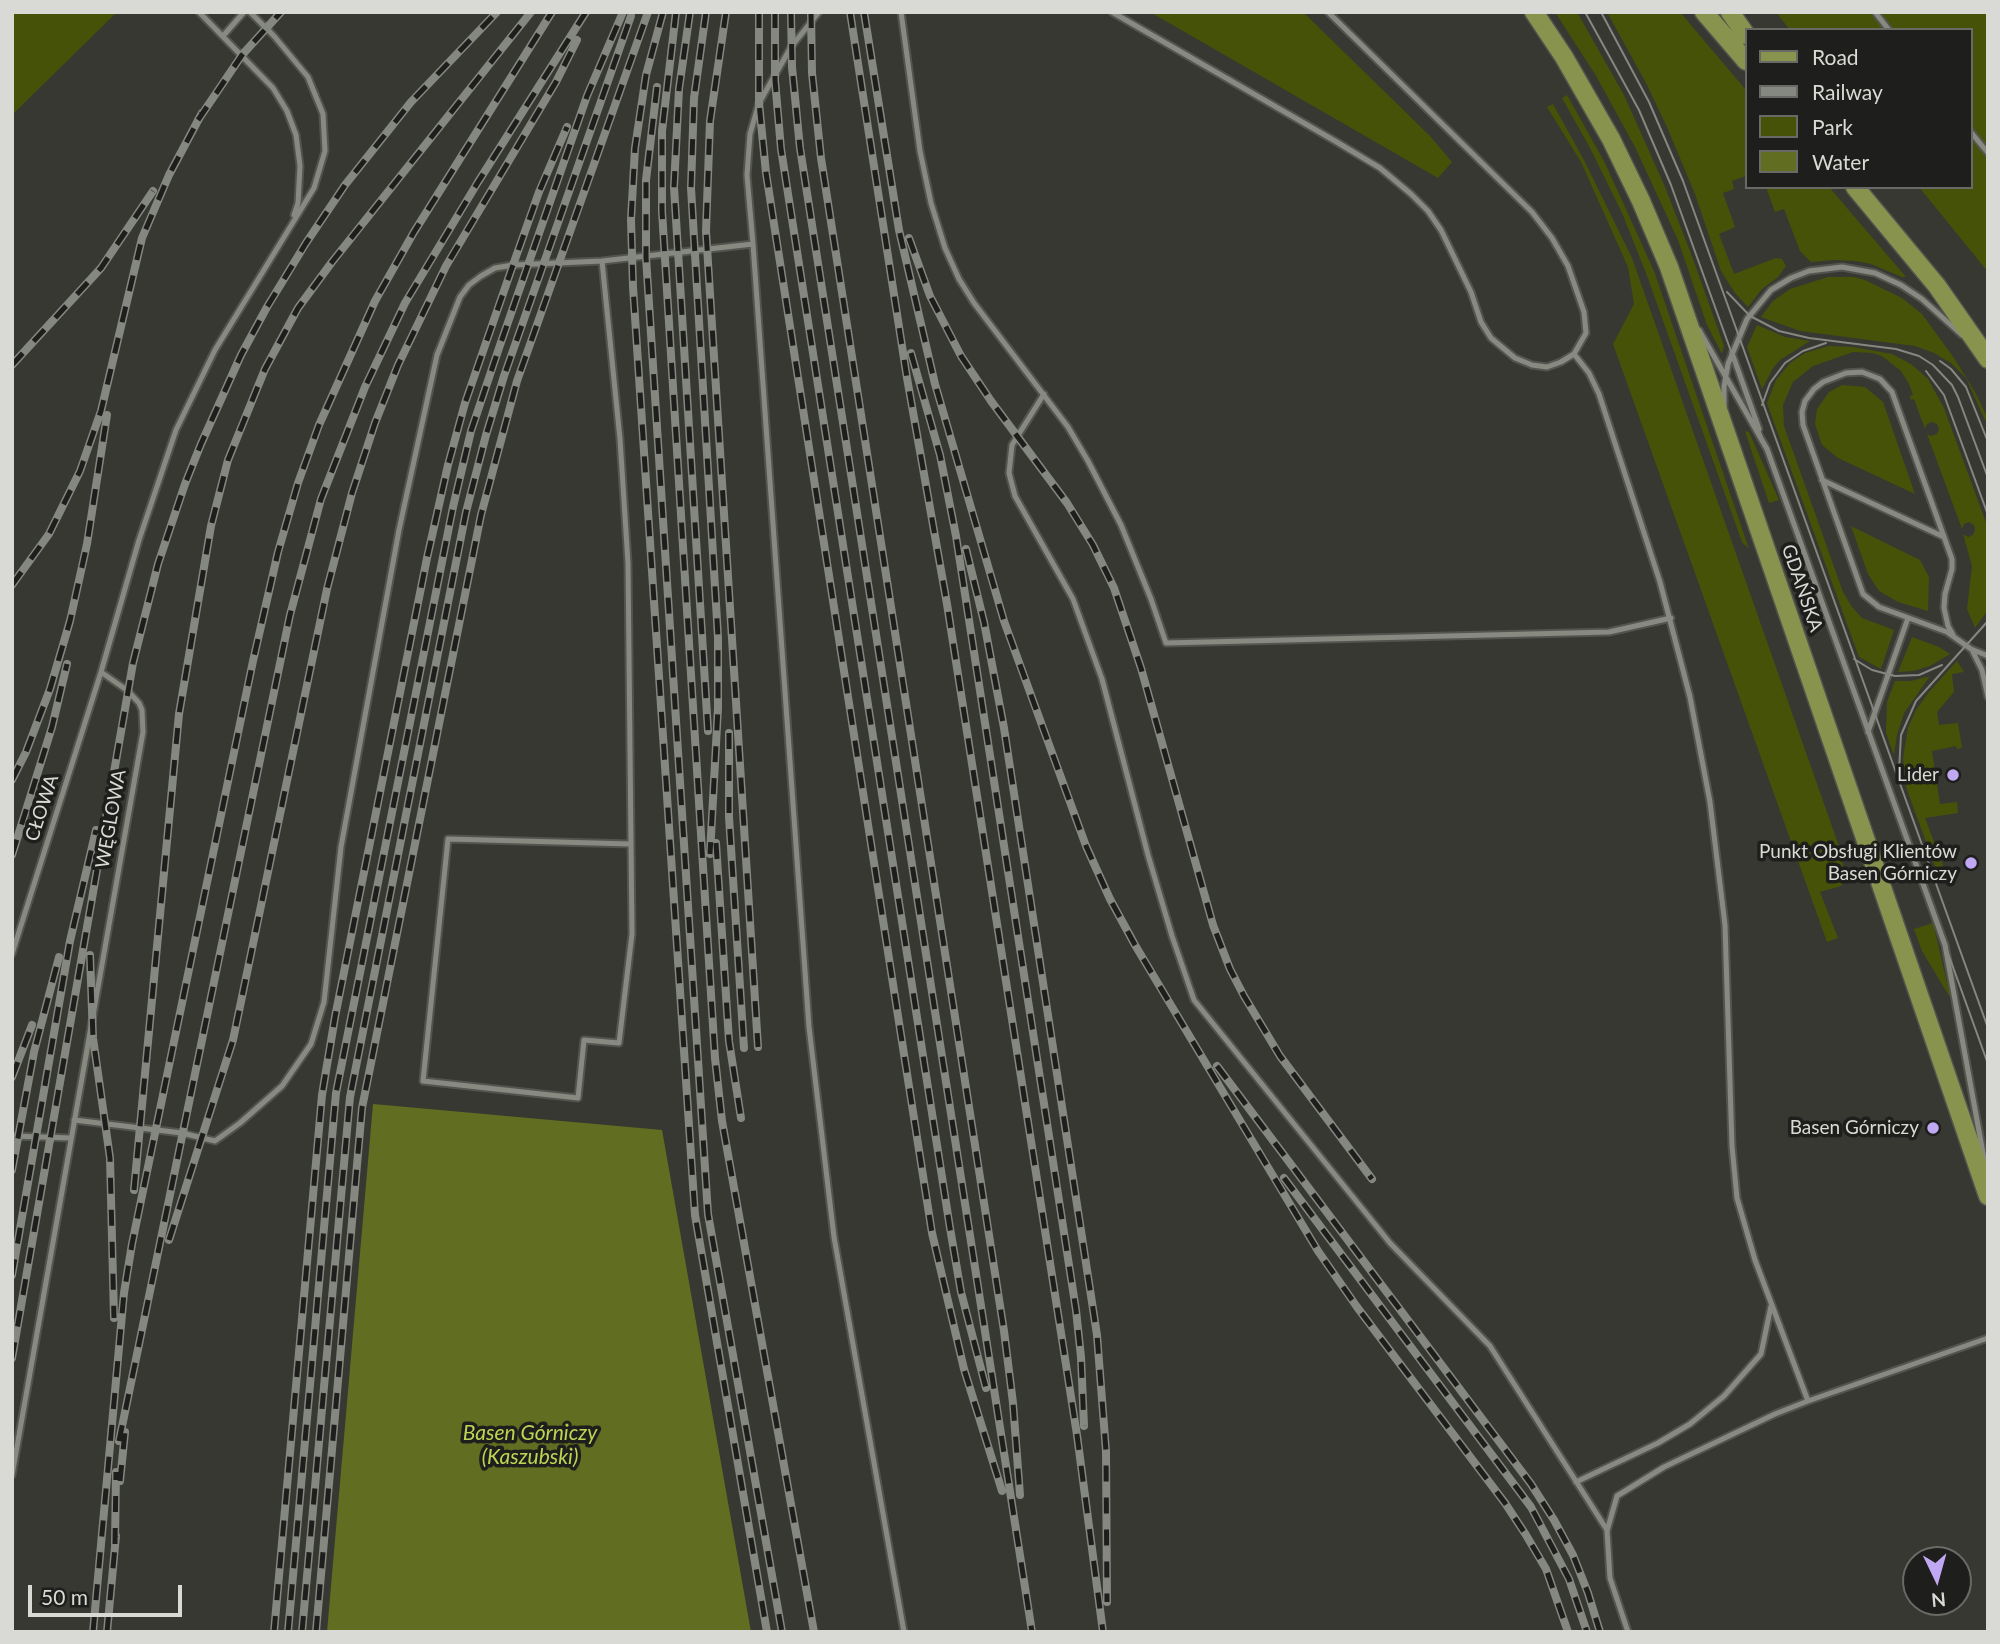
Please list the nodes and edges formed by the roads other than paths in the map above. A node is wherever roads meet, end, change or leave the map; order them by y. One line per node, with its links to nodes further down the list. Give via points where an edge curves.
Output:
1 (199, 12): 13 (lane)
2 (247, 12): 13 (lane); 18 (lane, via 308,77 323,114 321,169)
3 (820, 12): 19 (lane, via 791,47 759,103 750,134 747,176)
4 (901, 12): 26 (lane, via 920,151 945,248 974,303)
5 (1112, 12): 23 (lane, via 1335,141 1404,188 1441,230 1491,338 1515,358 1548,366)
6 (1328, 12): 23 (lane, via 1523,202 1547,231 1568,266 1584,312 1586,333)
7 (1534, 12): 21 (main road, GDAŃSKA, via 1611,139)
8 (1704, 12): 14 (main road)
9 (1730, 12): 12 (main road)
10 (1875, 12): 11 (lane)
11 (1887, 28)
12 (1744, 32)
13 (223, 36): 18 (lane, via 273,88 296,135 300,184)
14 (1744, 59)
15 (1972, 133): 16 (lane)
16 (1988, 153)
17 (1858, 190): 24 (main road, via 1937,286)
18 (292, 222): 36 (lane, via 215,350 176,429)
19 (753, 244): 20 (lane); 52 (lane, via 811,1040 834,1237)
20 (602, 261): 39 (lane, via 628,563); 41 (lane, via 495,268 460,297 437,355 399,530 341,847 324,1002 311,1044 282,1086 215,1141)
21 (1669, 267): 25 (lane); 28 (main road, GDAŃSKA)
22 (1732, 353): 24 (lane, via 1747,319 1771,290 1809,271 1842,267 1875,273 1910,290); 25 (lane); 27 (lane)
23 (1574, 354): 31 (lane, via 1599,394)
24 (1988, 361)
25 (1726, 377): 27 (lane); 28 (lane, via 1724,409)
26 (1044, 394): 31 (lane, via 1082,449 1121,525 1166,643 1609,632); 50 (lane, via 1012,445 1009,473 1015,496 1073,600 1102,678 1147,855 1194,1000 1390,1243 1490,1346)
27 (1766, 449): 38 (lane)
28 (1734, 453): 45 (main road, GDAŃSKA)
29 (1822, 480): 30 (lane); 30 (lane, via 1803,425 1807,397 1820,384 1846,373 1874,376 1886,384 1895,400); 32 (lane, via 1863,594 1874,604)
30 (1944, 537): 33 (lane, via 1952,564 1944,608)
31 (1671, 618): 46 (lane, via 1710,802 1725,925 1734,1179 1744,1226)
32 (1908, 618): 33 (lane); 38 (lane)
33 (1953, 635): 34 (lane)
34 (1966, 645): 35 (lane); 37 (lane, via 1979,663)
35 (1988, 656)
36 (101, 672): 40 (lane, CŁOWA); 41 (lane, WĘGLOWA, via 139,703 143,732)
37 (1988, 697)
38 (1868, 732): 44 (lane, via 1947,953)
39 (631, 844): 39 (lane, via 448,839 423,1081 578,1098 584,1040 620,1043 632,934)
40 (12, 954)
41 (74, 1120): 43 (lane, WĘGLOWA)
42 (12, 1136): 43 (lane)
43 (71, 1138): 49 (lane, WĘGLOWA)
44 (1988, 1177)
45 (1988, 1196)
46 (1772, 1304): 48 (lane); 50 (lane, via 1761,1354 1724,1396 1658,1443)
47 (1988, 1338): 48 (lane)
48 (1808, 1401): 51 (lane, via 1664,1467 1617,1496)
49 (12, 1475)
50 (1576, 1482): 51 (lane)
51 (1607, 1531): 53 (lane, via 1610,1578)
52 (904, 1632)
53 (1628, 1632)

